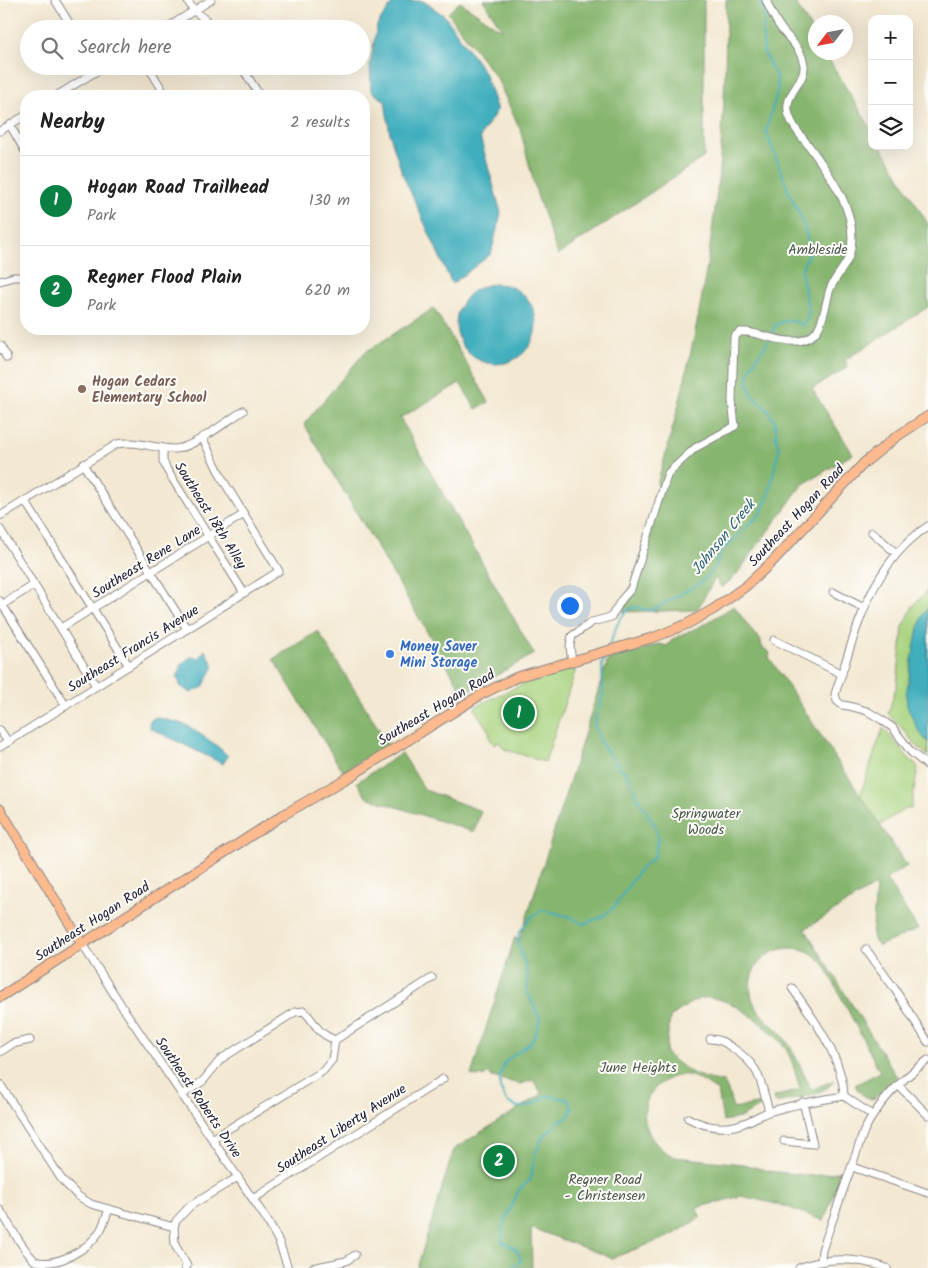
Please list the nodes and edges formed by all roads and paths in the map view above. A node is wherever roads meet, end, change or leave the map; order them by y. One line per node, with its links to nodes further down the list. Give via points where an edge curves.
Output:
1 (55, 0): 6 (street)
2 (187, 0): 5 (street)
3 (211, 0): 5 (street)
4 (766, 0): 46 (street, via 802,56 803,74 788,101 787,110 796,130 846,204 852,248 834,279 820,324 812,336 799,341 740,332 734,337 734,428 695,448 668,473 631,589 611,617 592,622 572,636)
5 (194, 11): 7 (street); 8 (street)
6 (67, 20)
7 (180, 20)
8 (206, 20)
9 (89, 75): 12 (street)
10 (153, 75): 13 (street)
11 (247, 75): 14 (street)
12 (65, 90)
13 (162, 90)
14 (256, 90)
15 (20, 119): 16 (street)
16 (10, 125): 17 (street); 18 (street)
17 (0, 131)
18 (20, 142)
19 (20, 278): 20 (street)
20 (0, 281)
21 (0, 345): 22 (street)
22 (7, 358)
23 (243, 411): 25 (street)
24 (928, 416): 46 (main road, Southeast Hogan Road, via 864,463 773,561 728,600 675,630)
25 (202, 437): 26 (street, via 185,447); 29 (street)
26 (163, 448): 27 (street, via 124,442); 34 (street, Southeast 18th Alley, via 165,466)
27 (84, 464): 28 (street); 36 (street)
28 (25, 500): 30 (street); 41 (street)
29 (244, 514): 34 (street, Southeast Rene Lane); 39 (street, Southeast Francis Avenue, via 279,571)
30 (0, 516)
31 (928, 526): 35 (street)
32 (0, 529): 37 (street)
33 (872, 532): 35 (street)
34 (209, 536): 36 (street, Southeast Rene Lane); 39 (street, Southeast 18th Alley)
35 (896, 553): 42 (street, via 882,572)
36 (151, 572): 41 (street, Southeast Rene Lane); 44 (street)
37 (34, 585): 40 (street); 43 (street)
38 (833, 592): 42 (street)
39 (244, 593): 44 (street, Southeast Francis Avenue)
40 (1, 604): 50 (street)
41 (93, 608): 43 (street, Southeast Rene Lane); 47 (street)
42 (864, 608): 48 (street)
43 (61, 628): 49 (street)
44 (186, 629): 47 (street, Southeast Francis Avenue)
45 (774, 640): 48 (street)
46 (572, 662): 56 (main road, Southeast Hogan Road, via 518,677 476,697)
47 (128, 666): 49 (street, Southeast Francis Avenue)
48 (842, 674): 54 (street, via 835,694 837,701 882,720)
49 (96, 686): 50 (street, Southeast Francis Avenue)
50 (66, 706): 52 (street, Southeast Francis Avenue)
51 (0, 730): 52 (street)
52 (8, 742): 53 (street, Southeast Francis Avenue)
53 (0, 747)
54 (928, 766)
55 (0, 809): 56 (main road)
56 (82, 944): 60 (main road, Southeast Hogan Road); 70 (street, Southeast Roberts Drive)
57 (866, 949): 64 (street)
58 (432, 978): 63 (street)
59 (792, 988): 71 (street, via 812,1015 832,1054 841,1076)
60 (0, 997)
61 (710, 1038): 73 (street, via 718,1039 751,1062 758,1073)
62 (30, 1040): 65 (street, via 12,1044)
63 (335, 1040): 70 (street, via 320,1032 304,1011 295,1012 221,1059 203,1081); 77 (street, via 332,1060 323,1072)
64 (928, 1042)
65 (0, 1052)
66 (928, 1060): 69 (street)
67 (442, 1078): 82 (street, Southeast Liberty Avenue)
68 (0, 1084): 83 (street, via 67,1186 84,1200)
69 (899, 1086): 74 (street); 75 (street)
70 (182, 1095): 77 (street, Southeast Roberts Drive)
71 (844, 1096): 72 (street); 75 (street)
72 (803, 1102): 73 (street); 78 (street, via 813,1144)
73 (769, 1111): 76 (street, via 745,1123 724,1127 703,1125)
74 (928, 1114)
75 (872, 1115): 79 (street)
76 (688, 1118)
77 (212, 1139): 80 (street, Southeast Roberts Drive)
78 (784, 1141)
79 (852, 1167): 81 (street); 87 (street, via 822,1250)
80 (238, 1177): 82 (street, Southeast Roberts Drive); 85 (street, via 184,1211)
81 (928, 1193)
82 (253, 1199): 90 (street, Southeast Roberts Drive, via 279,1242)
83 (108, 1209): 85 (street); 88 (street, via 100,1230 81,1253 63,1264)
84 (0, 1210): 88 (street, via 34,1261)
85 (174, 1227): 89 (street, via 176,1245)
86 (355, 1255): 91 (street, via 346,1261)
87 (821, 1262): 92 (street); 93 (street, via 854,1260)
88 (46, 1267)
89 (185, 1268)
90 (288, 1268)
91 (312, 1268)
92 (799, 1268)
93 (887, 1268)

